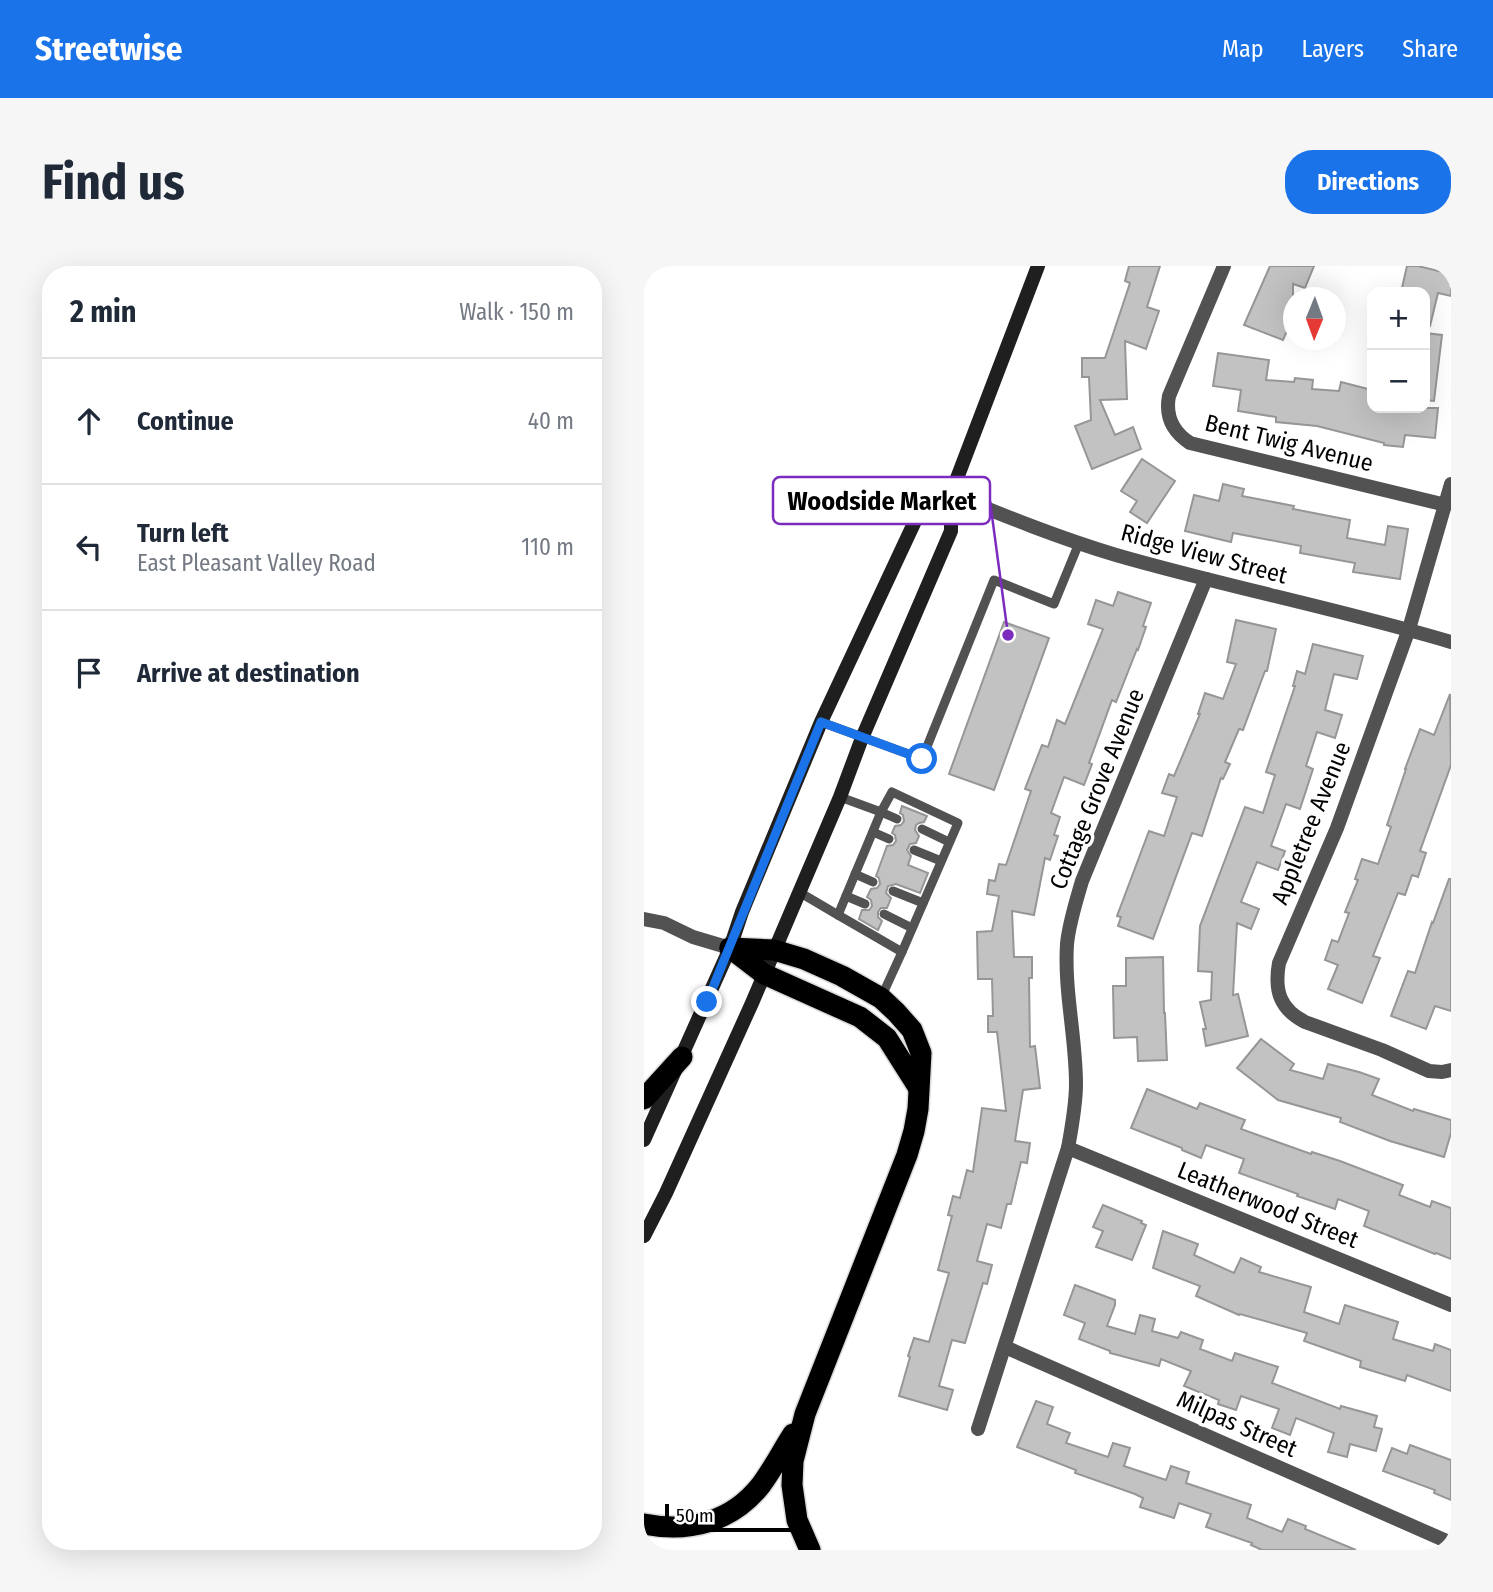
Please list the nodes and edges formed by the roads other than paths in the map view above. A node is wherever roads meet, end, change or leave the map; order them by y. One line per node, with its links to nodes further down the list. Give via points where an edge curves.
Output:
1 (1038, 266): 4 (main road)
2 (1224, 266): 5 (street, Bent Twig Avenue, via 1169,396 1168,416 1180,436 1190,443)
3 (1451, 484): 5 (street, Appletree Avenue)
4 (951, 495): 6 (street, Ridge View Street); 10 (main road, via 916,519); 11 (main road, via 951,531)
5 (1446, 505): 8 (street, Appletree Avenue)
6 (1079, 543): 7 (street, Ridge View Street); 11 (lane, via 1054,604 994,580 922,759)
7 (1206, 579): 8 (street, Ridge View Street); 42 (street, Cottage Grove Avenue, via 1082,881 1072,917 1067,970 1076,1085)
8 (1409, 629): 9 (street, Ridge View Street); 38 (street, Appletree Avenue, via 1337,828 1276,978 1278,993 1293,1016 1429,1071)
9 (1451, 642)
10 (821, 722): 11 (lane); 32 (main road)
11 (862, 738): 12 (main road)
12 (840, 797): 13 (lane); 24 (main road)
13 (881, 812): 14 (lane); 16 (lane); 18 (lane, via 892,792 958,823)
14 (897, 819)
15 (922, 829): 18 (lane)
16 (873, 832): 17 (lane); 21 (lane)
17 (890, 839)
18 (949, 842): 20 (lane)
19 (914, 850): 20 (lane)
20 (941, 861): 26 (lane)
21 (855, 874): 22 (lane); 25 (lane)
22 (873, 882)
23 (893, 891): 26 (lane)
24 (799, 892): 29 (lane); 33 (main road)
25 (846, 896): 27 (lane); 29 (lane)
26 (923, 903): 31 (lane)
27 (865, 904)
28 (884, 914): 31 (lane)
29 (838, 915): 34 (lane)
30 (644, 919): 32 (street)
31 (912, 928): 34 (lane)
32 (730, 948): 33 (highway); 35 (highway); 37 (main road)
33 (774, 950): 35 (main road); 36 (highway, via 842,976)
34 (902, 952): 36 (lane)
35 (764, 974): 39 (highway, via 860,1017 887,1038); 43 (main road)
36 (881, 998): 39 (highway, via 912,1030 921,1053)
37 (682, 1057): 40 (highway); 41 (main road)
38 (1451, 1070)
39 (919, 1087): 46 (highway, via 907,1155)
40 (644, 1099)
41 (644, 1140)
42 (1068, 1147): 44 (street, Leatherwood Street); 45 (street, Cottage Grove Avenue)
43 (644, 1236)
44 (1451, 1305)
45 (1004, 1347): 47 (street, Cottage Grove Avenue); 49 (street, Milpas Street)
46 (805, 1414): 48 (highway, via 761,1484 736,1510 684,1527); 50 (highway, via 792,1485 797,1520)
47 (978, 1429)
48 (644, 1524)
49 (1451, 1543)
50 (810, 1550)

